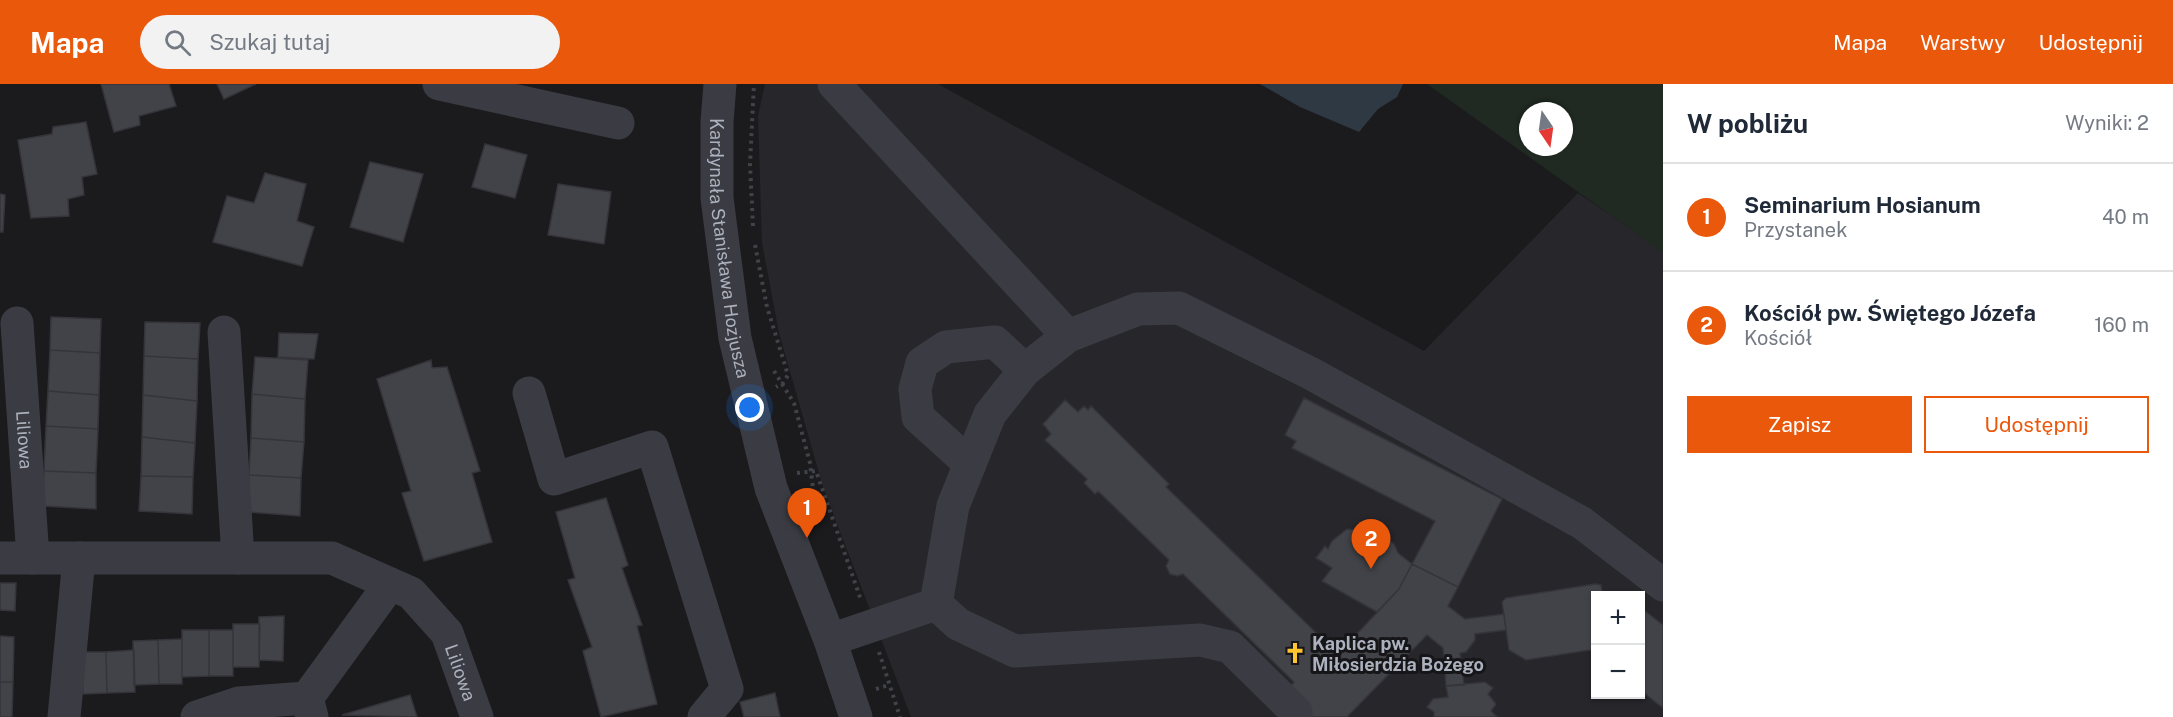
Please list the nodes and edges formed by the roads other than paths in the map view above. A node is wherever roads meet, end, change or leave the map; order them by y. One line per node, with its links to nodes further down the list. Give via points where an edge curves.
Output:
1 (439, 84): 4 (street)
2 (720, 84): 18 (street, Kardynała Stanisława Hozjusza, via 717,198 735,338 771,488)
3 (834, 84): 7 (street)
4 (618, 123)
5 (17, 322): 12 (street, Liliowa)
6 (224, 333): 14 (street)
7 (1068, 336): 8 (street); 16 (street, via 1138,309 1179,308 1310,373 1582,523)
8 (1025, 370): 10 (street, via 990,414); 10 (street, via 995,342 946,347 922,363 915,389 918,417)
9 (529, 393): 25 (street, via 554,479 652,447 727,689)
10 (970, 464): 17 (street, via 953,506)
11 (0, 558): 12 (street, Liliowa)
12 (33, 558): 13 (street, Liliowa)
13 (79, 558): 14 (street, Liliowa); 22 (street)
14 (238, 558): 15 (street, Liliowa, via 332,558)
15 (390, 584): 19 (street); 24 (street, Liliowa, via 411,593 447,633)
16 (1663, 585)
17 (936, 604): 18 (street); 21 (street, via 958,624 1015,651 1200,640 1230,647)
18 (830, 640): 20 (street, Kardynała Stanisława Hozjusza)
19 (309, 707): 23 (street, via 239,703)
20 (867, 708)
21 (1296, 712)
22 (64, 717)
23 (197, 717)
24 (477, 717)
25 (705, 717)

